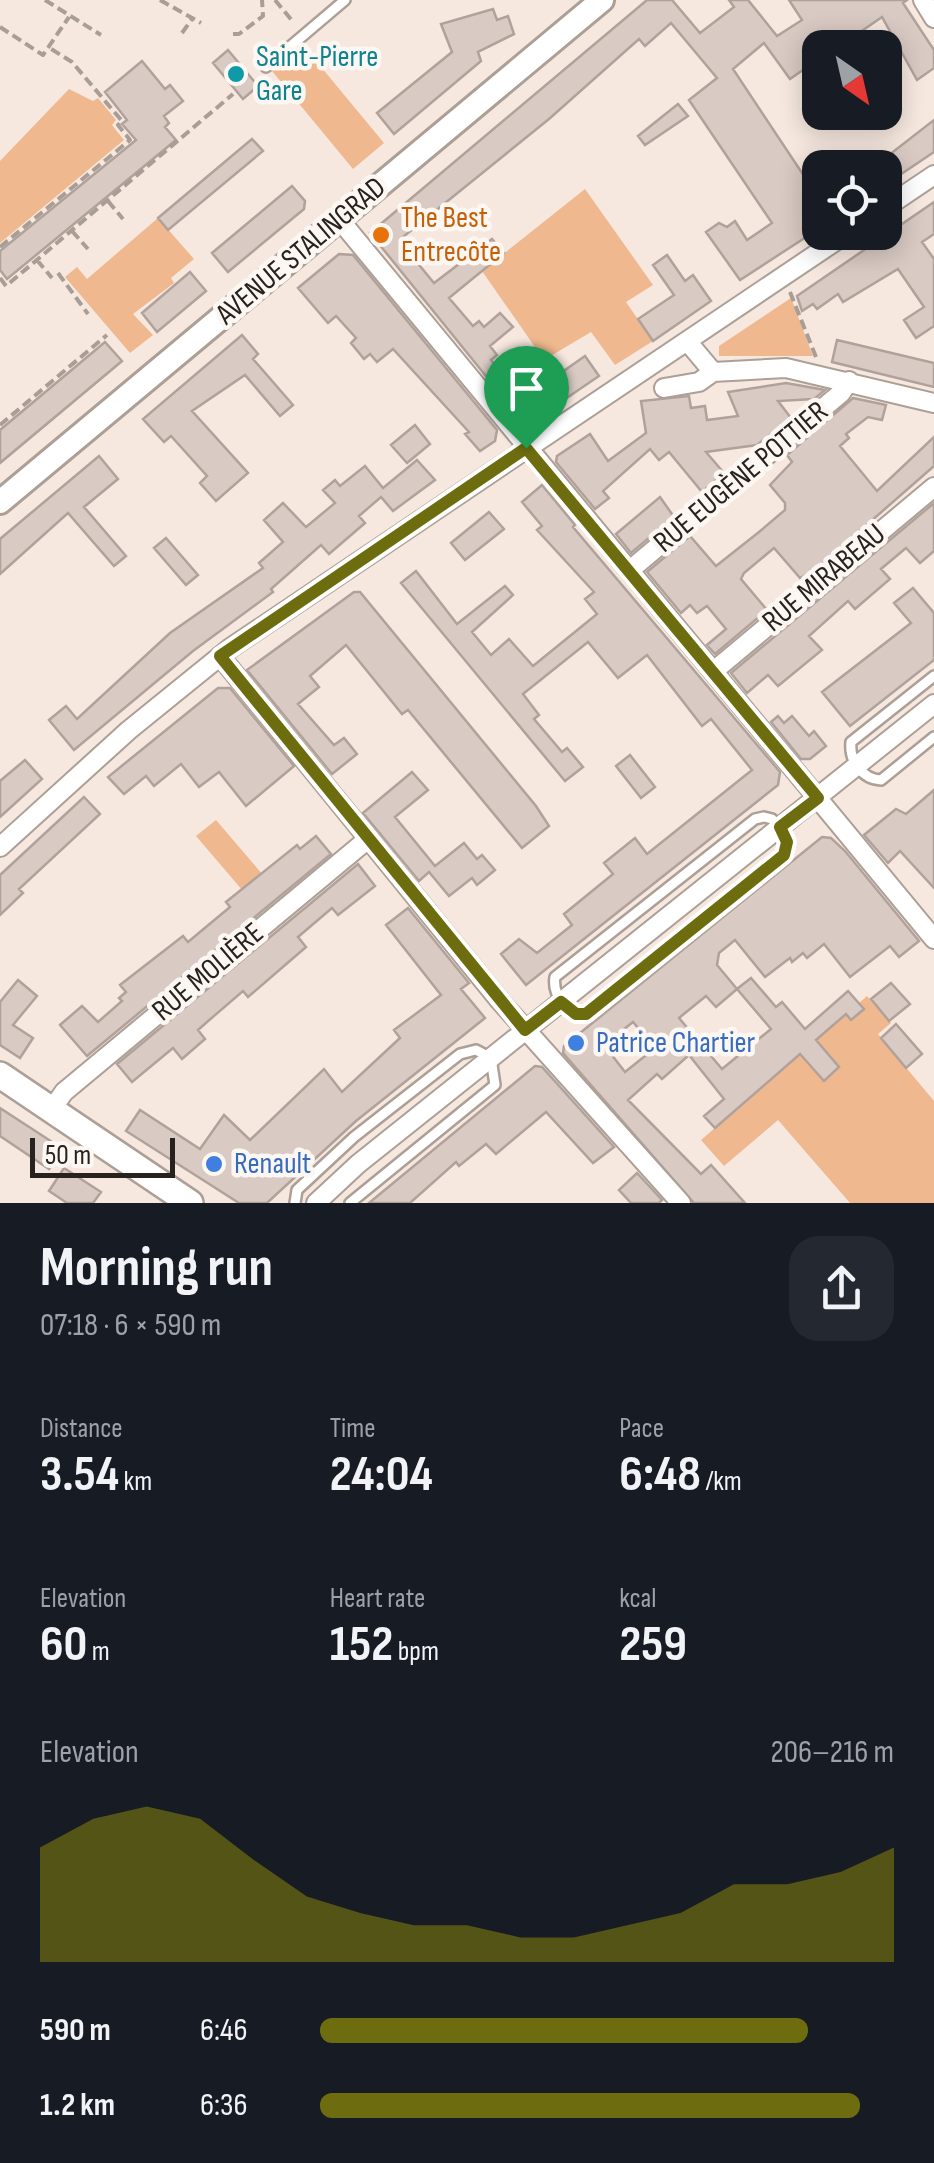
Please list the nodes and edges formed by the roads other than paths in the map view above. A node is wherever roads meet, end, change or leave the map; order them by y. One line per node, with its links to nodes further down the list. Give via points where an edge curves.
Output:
1 (345, 0): 5 (lane)
2 (602, 0): 8 (street, AVENUE STALINGRAD)
3 (923, 0): 4 (street)
4 (934, 18)
5 (266, 67)
6 (934, 176): 7 (street)
7 (902, 197)
8 (339, 220): 15 (street); 17 (street, AVENUE STALINGRAD)
9 (823, 250): 10 (street)
10 (688, 341): 11 (street); 15 (street)
11 (713, 372): 12 (street, via 786,368); 13 (street, via 699,382)
12 (849, 380): 14 (street); 18 (street, RUE EUGÈNE POTTIER)
13 (664, 388)
14 (934, 404)
15 (526, 448): 18 (street); 19 (street)
16 (934, 486): 20 (street, RUE MIRABEAU)
17 (0, 502)
18 (630, 570): 20 (street)
19 (220, 656): 26 (street); 27 (street)
20 (715, 670): 25 (street)
21 (934, 676): 24 (lane, via 852,742)
22 (934, 704): 24 (street)
23 (934, 737): 24 (lane, via 881,780)
24 (856, 766): 25 (street)
25 (818, 798): 28 (street); 29 (street)
26 (368, 839): 29 (street); 32 (street, RUE MOLIÈRE, via 64,1092)
27 (0, 848)
28 (934, 939)
29 (525, 1030): 30 (street); 37 (street)
30 (491, 1058): 34 (lane, via 476,1050 460,1054 354,1137 297,1190); 35 (street); 36 (lane, via 495,1085)
31 (0, 1076): 32 (main road)
32 (52, 1109): 33 (main road)
33 (186, 1202)
34 (295, 1203)
35 (316, 1203)
36 (350, 1203)
37 (681, 1203)

